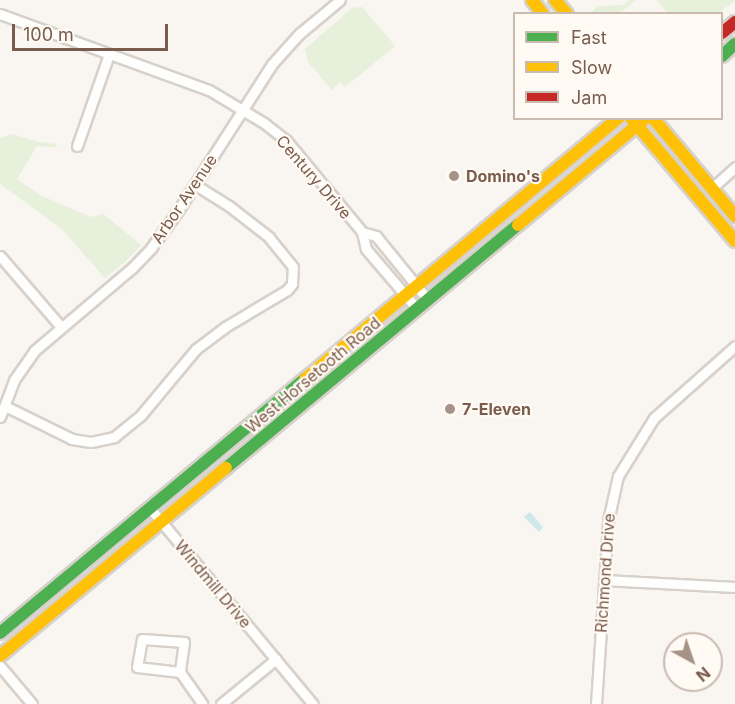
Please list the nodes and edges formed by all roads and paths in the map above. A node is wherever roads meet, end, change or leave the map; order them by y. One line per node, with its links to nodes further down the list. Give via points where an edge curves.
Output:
1 (339, 0): 12 (street, Arbor Avenue, via 284,49)
2 (532, 0): 4 (main road)
3 (555, 0): 5 (main road)
4 (541, 12)
5 (565, 12)
6 (0, 14): 10 (street, Century Drive)
7 (735, 22): 8 (main road)
8 (723, 32)
9 (735, 44): 11 (main road)
10 (110, 54): 12 (street, Century Drive, via 209,90); 16 (street)
11 (723, 55)
12 (243, 109): 18 (street, Arbor Avenue); 21 (street, Century Drive, via 286,140)
13 (616, 120): 24 (main road, West Horsetooth Road)
14 (655, 120): 19 (main road)
15 (639, 121): 22 (main road); 26 (main road, West Horsetooth Road)
16 (77, 146)
17 (735, 167): 19 (street)
18 (195, 185): 28 (street, Arbor Avenue, via 151,248); 30 (street, via 269,237 293,267 292,284 287,290 196,349 141,415 114,437 91,442 72,439)
19 (712, 188): 20 (main road)
20 (735, 216)
21 (362, 232): 24 (street, Century Drive, via 376,236); 25 (street, Century Drive, via 366,249)
22 (735, 241)
23 (0, 256): 28 (street)
24 (417, 286): 25 (main road, West Horsetooth Road); 26 (street, Century Drive)
25 (406, 296): 27 (street, Century Drive); 32 (main road, West Horsetooth Road)
26 (428, 300): 27 (main road, West Horsetooth Road)
27 (417, 309): 33 (main road, West Horsetooth Road)
28 (61, 327): 30 (street, Arbor Avenue, via 23,365)
29 (735, 346): 34 (street, Richmond Drive, via 666,405 642,434 618,476 611,500)
30 (5, 406): 31 (street, Arbor Avenue)
31 (0, 417)
32 (150, 508): 33 (street, Windmill Drive); 36 (main road, West Horsetooth Road)
33 (161, 522): 37 (main road, West Horsetooth Road); 38 (street, Windmill Drive)
34 (604, 580): 35 (street); 45 (street, Richmond Drive)
35 (735, 586)
36 (0, 633)
37 (0, 656)
38 (276, 659): 43 (street); 44 (street, Windmill Drive)
39 (0, 666): 41 (street)
40 (180, 672): 40 (street, via 184,642 142,639 137,667); 42 (street)
41 (32, 704)
42 (202, 704)
43 (221, 704)
44 (313, 704)
45 (596, 704)

